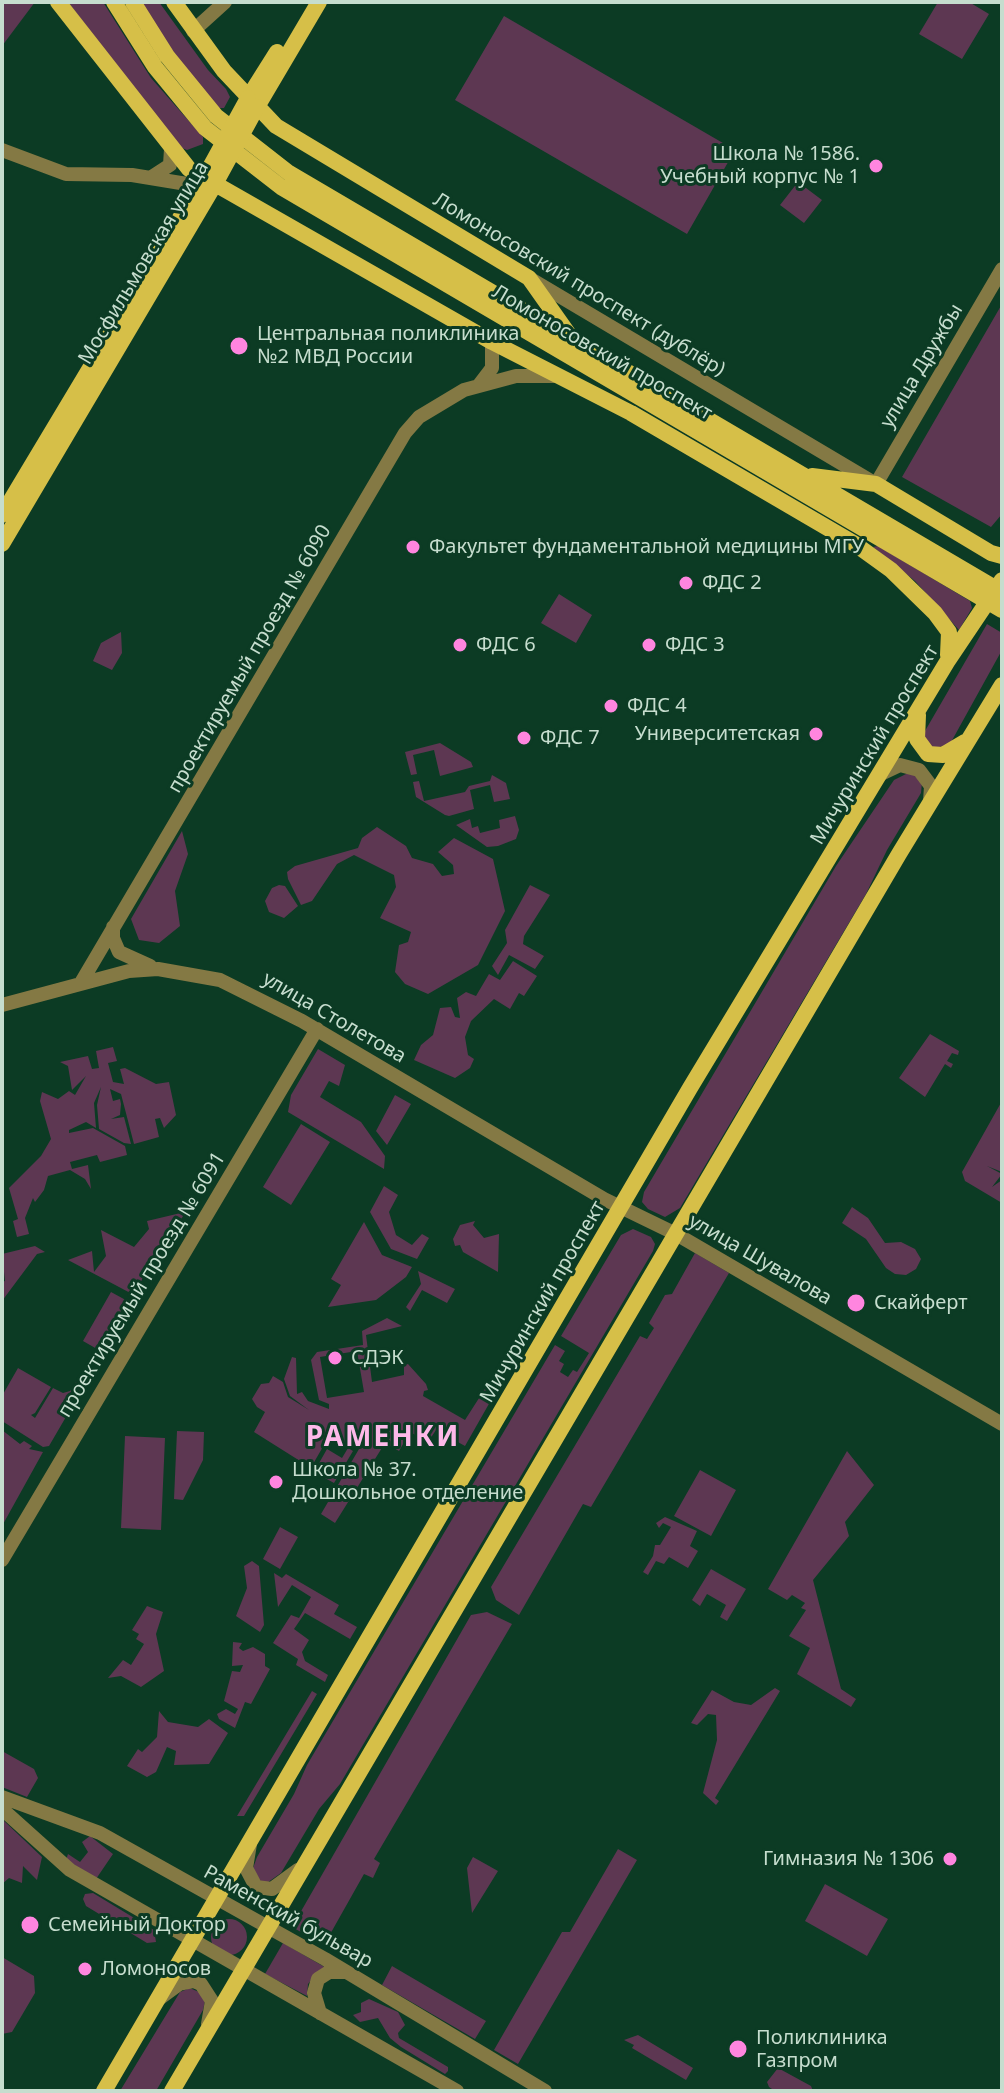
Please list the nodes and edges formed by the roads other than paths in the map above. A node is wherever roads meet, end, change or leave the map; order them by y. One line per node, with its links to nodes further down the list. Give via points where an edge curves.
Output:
1 (58, 2): 11 (main road)
2 (114, 2): 10 (main road, via 155,67)
3 (133, 2): 10 (main road)
4 (174, 2): 8 (main road, Ломоносовский проспект (дублёр))
5 (225, 2): 8 (street)
6 (308, 2): 9 (main road, Мосфильмовская улица)
7 (319, 2): 9 (main road, Мосфильмовская улица)
8 (193, 31): 9 (main road, Ломоносовский проспект (дублёр))
9 (253, 103): 14 (main road, Мосфильмовская улица, bridge); 16 (main road, Ломоносовский проспект (дублёр), via 276,126 339,166)
10 (210, 122): 17 (main road, Ломоносовский проспект); 19 (main road, Ломоносовский проспект, via 281,187)
11 (171, 149): 13 (street, via 170,165); 14 (main road)
12 (2, 150): 13 (street, via 66,174)
13 (150, 178): 14 (street)
14 (206, 183): 18 (main road); 25 (main road, Мосфильмовская улица); 27 (main road, Мосфильмовская улица)
15 (1002, 269): 24 (street, улица Дружбы)
16 (529, 278): 17 (main road); 24 (street, Ломоносовский проспект (дублёр))
17 (574, 340): 23 (main road, Ломоносовский проспект)
18 (492, 342): 20 (main road); 21 (street, via 492,368)
19 (547, 344): 22 (main road); 28 (main road, Ломоносовский проспект)
20 (554, 376): 21 (street, проектируемый проезд № 6090, via 516,376); 22 (main road)
21 (479, 385): 38 (street, проектируемый проезд № 6090, via 451,396 405,433)
22 (631, 413): 26 (main road)
23 (804, 475): 24 (main road); 30 (main road, Ломоносовский проспект)
24 (876, 484): 29 (main road, Ломоносовский проспект (дублёр))
25 (2, 515)
26 (834, 531): 28 (main road); 32 (main road, via 891,570 931,608 949,632)
27 (2, 544)
28 (911, 555): 30 (main road, Ломоносовский проспект)
29 (1002, 556)
30 (996, 590): 31 (main road); 32 (main road, Мичуринский проспект)
31 (1002, 610)
32 (947, 662): 34 (main road, Мичуринский проспект)
33 (1002, 685): 35 (main road)
34 (920, 706): 35 (main road, via 917,739 928,754 943,755); 36 (main road, Мичуринский проспект)
35 (969, 739): 37 (main road)
36 (881, 774): 37 (street, via 900,765 919,770 931,786); 43 (main road, Мичуринский проспект)
37 (930, 803): 44 (main road)
38 (113, 927): 39 (street, via 119,952); 40 (street, проектируемый проезд № 6090)
39 (158, 969): 40 (street, улица Столетова); 42 (street, улица Столетова, via 220,980)
40 (82, 981): 41 (street, улица Столетова)
41 (2, 1005)
42 (317, 1029): 43 (street, улица Столетова); 46 (street, проектируемый проезд № 6091)
43 (620, 1208): 44 (street, улица Шувалова); 50 (main road, Мичуринский проспект)
44 (676, 1234): 45 (street, улица Шувалова); 52 (main road)
45 (1002, 1424)
46 (2, 1560)
47 (2, 1797): 49 (street, Раменский бульвар)
48 (2, 1809): 51 (street)
49 (53, 1817): 51 (street, via 35,1829); 53 (street, Раменский бульвар, via 100,1833)
50 (251, 1840): 52 (street, via 246,1868 256,1887 284,1884); 53 (main road, Мичуринский проспект)
51 (39, 1844): 55 (street, via 70,1870)
52 (302, 1865): 54 (main road)
53 (216, 1899): 54 (street, Раменский бульвар); 55 (main road, Мичуринский проспект)
54 (269, 1928): 56 (main road); 57 (street, Раменский бульвар)
55 (192, 1941): 56 (street); 58 (main road, Мичуринский проспект)
56 (244, 1970): 59 (street); 60 (main road)
57 (346, 1972): 59 (street, via 329,1972 318,1979 314,1993); 64 (street, Раменский бульвар)
58 (155, 2002): 60 (street, via 179,1984 201,1984 212,2001); 61 (main road, Мичуринский проспект)
59 (320, 2013): 63 (street)
60 (206, 2032): 62 (main road)
61 (104, 2091)
62 (172, 2091)
63 (457, 2091)
64 (545, 2091)

